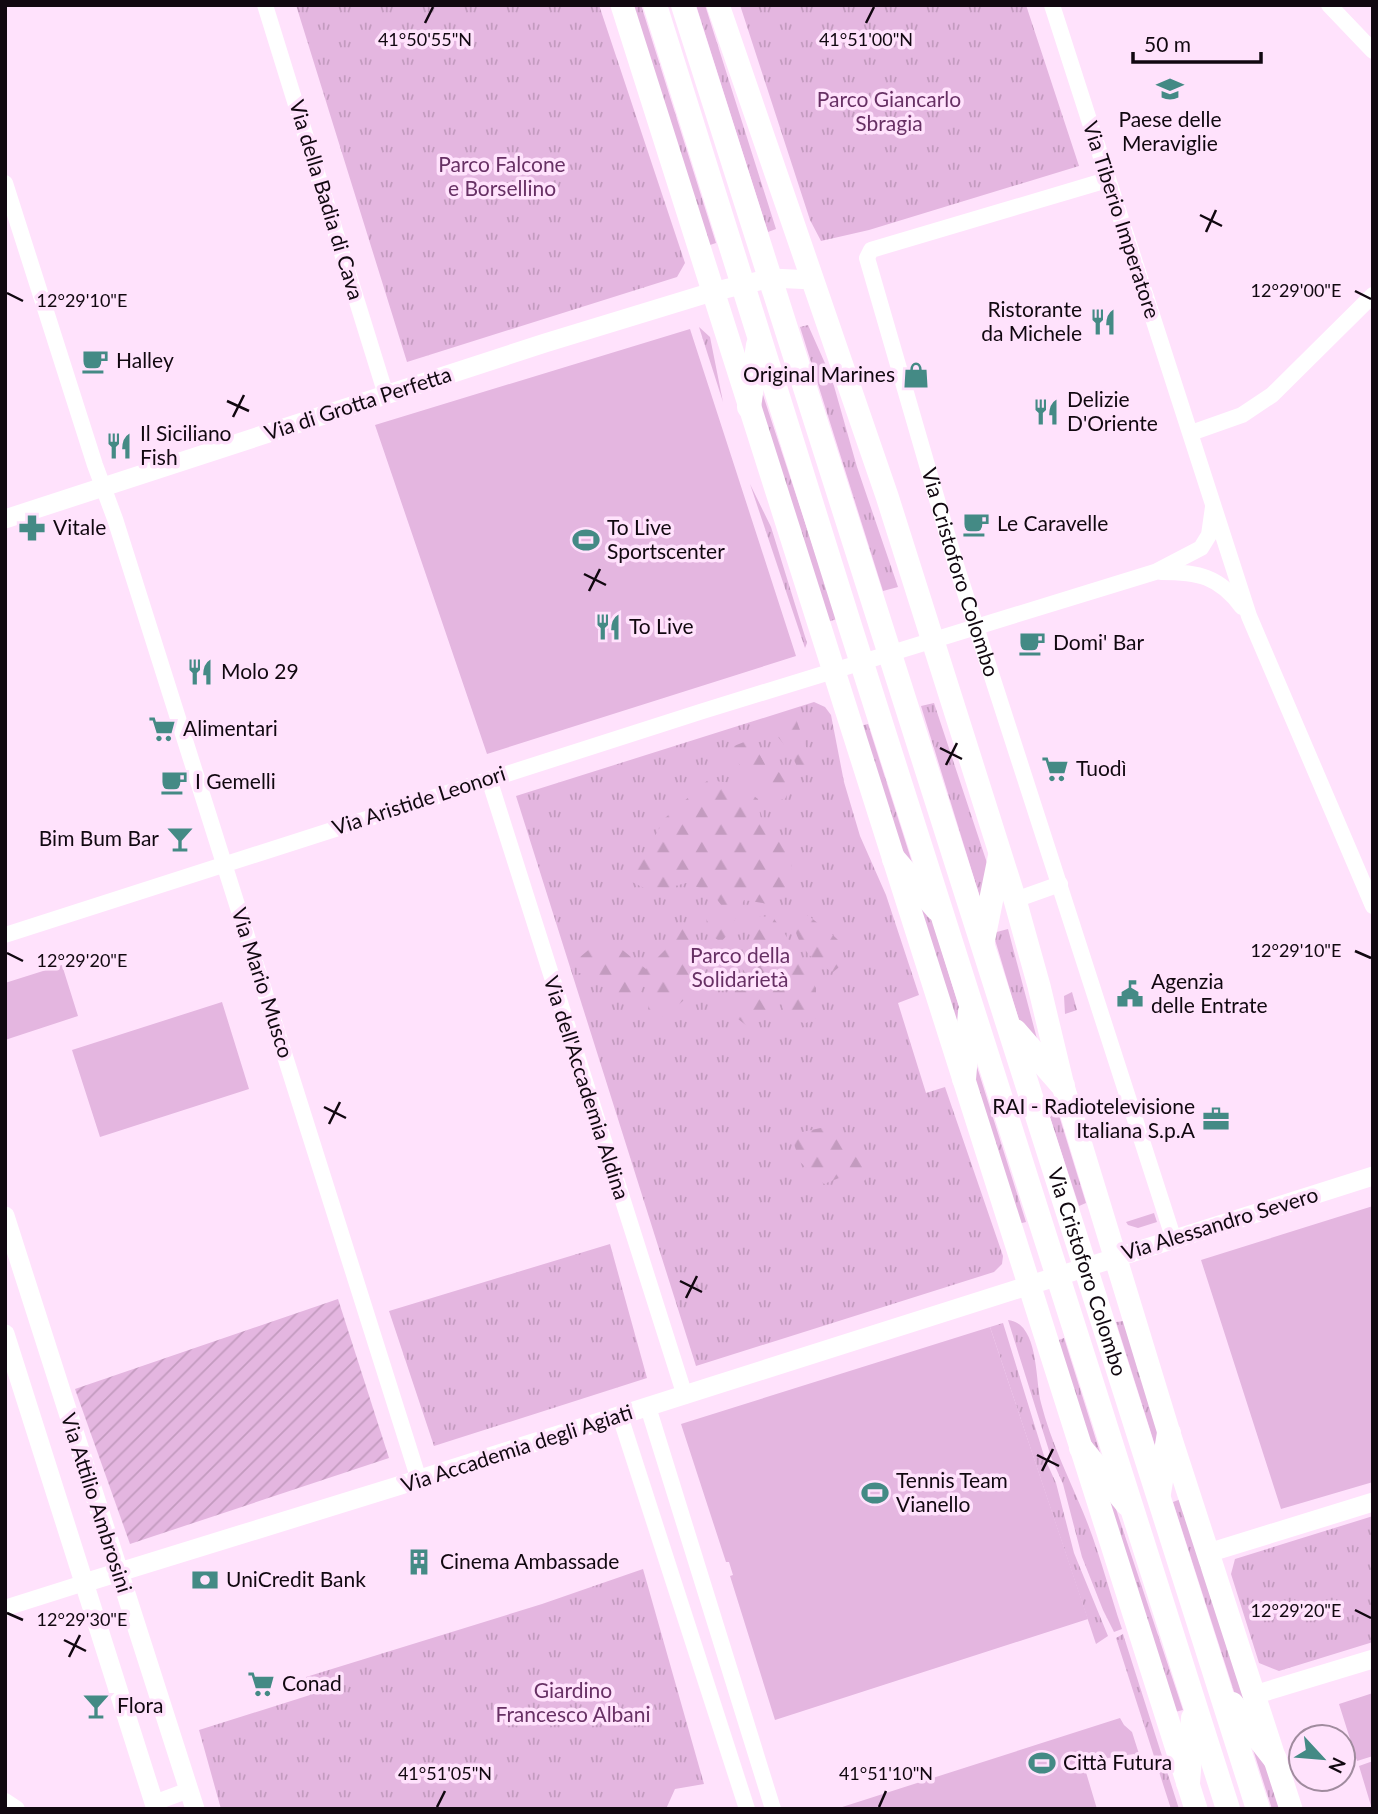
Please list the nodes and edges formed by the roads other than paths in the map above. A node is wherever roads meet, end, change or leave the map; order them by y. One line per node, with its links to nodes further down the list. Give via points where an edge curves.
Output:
1 (265, 5): 17 (street, Via della Badia di Cava)
2 (622, 5): 14 (main road)
3 (655, 5): 13 (main road, Via Cristoforo Colombo)
4 (683, 5): 11 (main road, Via Cristoforo Colombo)
5 (718, 5): 12 (main road, Via Cristoforo Colombo)
6 (1052, 5): 9 (street, Via Tiberio Imperatore)
7 (1329, 5): 8 (street)
8 (1373, 51)
9 (1107, 180): 19 (street, Via Tiberio Imperatore); 25 (street, Via Cristoforo Colombo, via 871,250 867,258)
10 (5, 183): 20 (street, Via Mario Musco)
11 (771, 278): 12 (street); 13 (street); 27 (main road, Via Cristoforo Colombo)
12 (814, 279): 26 (main road, Via Cristoforo Colombo)
13 (742, 284): 14 (street); 16 (main road, Via Cristoforo Colombo)
14 (712, 292): 17 (street, Via di Grotta Perfetta); 18 (main road)
15 (1373, 295): 19 (street, via 1272,395 1242,415)
16 (760, 337): 18 (main road); 28 (main road, Via Cristoforo Colombo)
17 (386, 395): 20 (street, Via di Grotta Perfetta)
18 (749, 407): 29 (main road)
19 (1191, 433): 21 (street, Via Tiberio Imperatore)
20 (102, 487): 22 (street, Via di Grotta Perfetta); 33 (street, Via Mario Musco)
21 (1213, 507): 23 (street, via 1209,535 1201,548); 24 (street)
22 (5, 519)
23 (1155, 572): 24 (street, via 1184,572 1211,579 1236,598); 25 (street)
24 (1249, 616): 36 (street)
25 (976, 626): 26 (street); 34 (street, Via Cristoforo Colombo)
26 (932, 641): 27 (street); 31 (main road, Via Cristoforo Colombo)
27 (889, 655): 28 (street); 39 (main road, Via Cristoforo Colombo)
28 (863, 663): 29 (street); 37 (main road, Via Cristoforo Colombo)
29 (834, 671): 30 (street, Via Aristide Leonori); 32 (main road)
30 (489, 779): 33 (street, Via Aristide Leonori); 52 (street, Via dell'Accademia Aldina)
31 (1000, 856): 35 (main road, Via Cristoforo Colombo); 39 (main road)
32 (894, 859): 37 (main road); 42 (main road)
33 (225, 865): 38 (street, Via Aristide Leonori); 57 (street, Via Mario Musco)
34 (1060, 884): 35 (street); 46 (street, Via Cristoforo Colombo)
35 (1015, 900): 43 (main road, Via Cristoforo Colombo)
36 (1373, 906)
37 (945, 919): 40 (main road, Via Cristoforo Colombo)
38 (5, 935)
39 (983, 944): 41 (main road, Via Cristoforo Colombo)
40 (971, 1001): 42 (main road); 49 (main road, Via Cristoforo Colombo)
41 (1006, 1018): 43 (main road); 48 (main road, Via Cristoforo Colombo)
42 (964, 1079): 50 (main road)
43 (1063, 1086): 47 (main road, Via Cristoforo Colombo)
44 (1373, 1176): 46 (street, Via Alessandro Severo)
45 (5, 1216): 62 (street, Via Attilio Ambrosini)
46 (1174, 1240): 47 (street, Via Alessandro Severo)
47 (1116, 1257): 48 (street, Via Alessandro Severo); 55 (main road, Via Cristoforo Colombo)
48 (1084, 1267): 49 (street, Via Alessandro Severo); 58 (main road, Via Cristoforo Colombo)
49 (1058, 1276): 50 (street, Via Alessandro Severo); 60 (main road, Via Cristoforo Colombo)
50 (1028, 1286): 52 (street, Via Accademia degli Agiati); 56 (main road)
51 (5, 1334): 63 (street, Via Attilio Ambrosini)
52 (685, 1396): 53 (street, Via Accademia degli Agiati)
53 (648, 1408): 54 (street, Via Accademia degli Agiati); 68 (street)
54 (620, 1416): 57 (street, Via Accademia degli Agiati); 70 (street)
55 (1169, 1433): 58 (main road); 61 (main road, Via Cristoforo Colombo)
56 (1081, 1448): 60 (main road); 72 (main road)
57 (419, 1480): 62 (street, Via Accademia degli Agiati)
58 (1158, 1497): 66 (main road, Via Cristoforo Colombo)
59 (1373, 1502): 61 (street)
60 (1133, 1511): 69 (main road, Via Cristoforo Colombo)
61 (1208, 1553): 67 (main road, Via Cristoforo Colombo)
62 (119, 1573): 63 (street, Via Accademia degli Agiati); 73 (street, Via Attilio Ambrosini)
63 (84, 1583): 64 (street, Via Accademia degli Agiati); 75 (street, Via Attilio Ambrosini)
64 (5, 1608)
65 (1373, 1659): 67 (street)
66 (1220, 1689): 71 (main road); 81 (main road, Via Cristoforo Colombo)
67 (1254, 1695): 71 (main road, Via Cristoforo Colombo)
68 (740, 1703): 70 (street); 78 (street)
69 (1195, 1703): 72 (main road); 80 (main road, Via Cristoforo Colombo)
70 (716, 1711): 77 (street)
71 (1275, 1759): 82 (main road, Via Cristoforo Colombo)
72 (1188, 1783): 79 (main road)
73 (192, 1799): 75 (street, Via Attilio Ambrosini)
74 (5, 1801): 76 (street)
75 (155, 1806)
76 (17, 1809)
77 (747, 1809)
78 (773, 1809)
79 (1196, 1809)
80 (1228, 1809)
81 (1258, 1809)
82 (1291, 1809)

